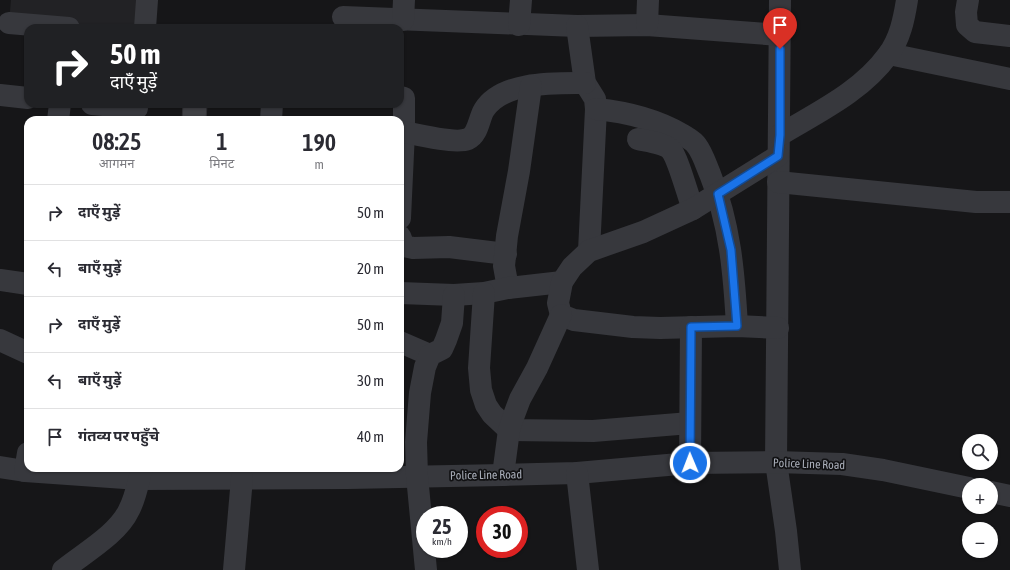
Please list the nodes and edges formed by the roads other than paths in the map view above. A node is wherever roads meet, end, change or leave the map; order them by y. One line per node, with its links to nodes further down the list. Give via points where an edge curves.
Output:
1 (147, 0): 11 (street)
2 (521, 0): 12 (street)
3 (648, 0): 13 (street)
4 (780, 0): 15 (street)
5 (907, 0): 17 (street, via 901,29)
6 (968, 0): 16 (street, via 967,25 975,32)
7 (403, 10): 8 (street); 12 (street)
8 (343, 15)
9 (9, 23): 10 (street)
10 (24, 24)
11 (145, 24)
12 (519, 24): 14 (street)
13 (647, 25): 14 (street); 15 (street)
14 (577, 26): 19 (street)
15 (780, 35): 29 (street)
16 (1010, 36)
17 (889, 54): 18 (street); 29 (street, via 854,90)
18 (1010, 79)
19 (585, 83): 20 (street); 24 (street, via 595,99)
20 (531, 86): 27 (street, via 504,93 494,100 484,110 470,139 448,140); 36 (street)
21 (0, 95): 22 (street)
22 (24, 98)
23 (118, 108): 25 (street)
24 (596, 109): 31 (street, via 644,118 688,138 697,145); 35 (street)
25 (137, 111)
26 (404, 116): 27 (street)
27 (404, 132)
28 (638, 139): 33 (street, via 670,149 676,159)
29 (779, 145): 30 (street); 31 (street)
30 (778, 182): 32 (street, via 976,202); 47 (street)
31 (718, 194): 33 (street); 45 (street, via 731,250)
32 (1010, 202)
33 (693, 209): 35 (street, via 643,232)
34 (404, 246): 36 (street)
35 (588, 251): 38 (street)
36 (506, 254): 40 (street, via 504,266)
37 (0, 280): 39 (street)
38 (562, 282): 40 (street); 44 (street, via 558,303)
39 (24, 283)
40 (508, 288): 42 (street)
41 (404, 293): 43 (street)
42 (484, 293): 43 (street); 53 (street, via 479,368 481,390 492,414)
43 (454, 295): 51 (street, via 452,323 446,340 442,349)
44 (561, 315): 46 (street, via 574,320 633,327); 53 (street, via 520,399)
45 (737, 326): 46 (street); 47 (street)
46 (691, 327): 52 (street)
47 (778, 328): 54 (street)
48 (0, 340): 50 (street)
49 (404, 344): 51 (street)
50 (24, 351)
51 (430, 354): 63 (street, via 420,393 416,442)
52 (690, 422): 53 (street, via 592,431); 56 (street)
53 (509, 430): 62 (street)
54 (776, 462): 56 (street, Police Line Road); 65 (street, Police Line Road, via 842,464); 72 (street)
55 (24, 463): 57 (street, Police Line Road)
56 (690, 463): 61 (street, Police Line Road)
57 (0, 467)
58 (131, 472): 59 (street, Police Line Road)
59 (141, 473): 64 (street, Police Line Road); 68 (street, via 129,512 120,524)
60 (376, 473): 63 (street, Police Line Road); 64 (street, Police Line Road)
61 (576, 473): 62 (street, Police Line Road); 71 (street)
62 (503, 475): 63 (street, Police Line Road)
63 (417, 476): 70 (street)
64 (242, 478): 69 (street)
65 (962, 487)
66 (998, 493): 67 (street)
67 (1010, 496)
68 (63, 570)
69 (234, 570)
70 (426, 570)
71 (588, 570)
72 (790, 570)

